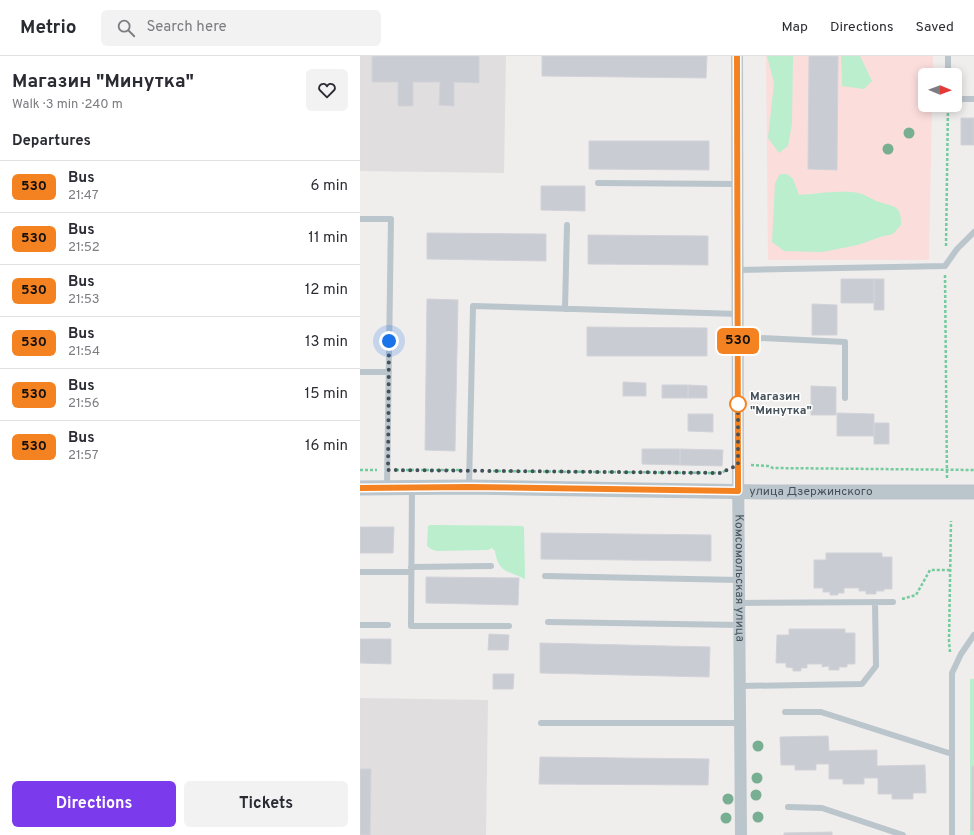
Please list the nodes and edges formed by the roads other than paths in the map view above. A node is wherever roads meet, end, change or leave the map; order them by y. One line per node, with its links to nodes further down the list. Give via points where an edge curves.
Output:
1 (737, 56): 7 (street, Комсомольская улица)
2 (948, 56): 3 (lane)
3 (948, 68)
4 (962, 99): 5 (lane)
5 (974, 99)
6 (598, 183): 7 (lane)
7 (738, 184): 11 (street, Комсомольская улица)
8 (360, 219): 16 (lane, via 391,219)
9 (567, 225): 12 (lane)
10 (974, 232): 11 (lane, via 945,266)
11 (738, 270): 13 (street, Комсомольская улица)
12 (565, 309): 13 (lane); 18 (lane, via 473,306)
13 (738, 314): 14 (street, Комсомольская улица)
14 (738, 337): 17 (lane, via 845,342); 22 (street, Комсомольская улица)
15 (360, 372): 16 (lane)
16 (389, 372): 20 (lane)
17 (845, 398)
18 (469, 487): 21 (street, улица Дзержинского); 22 (street, улица Дзержинского)
19 (360, 488): 20 (street, улица Дзержинского)
20 (388, 488): 21 (street, улица Дзержинского)
21 (412, 488): 25 (lane)
22 (738, 491): 23 (street, улица Дзержинского); 28 (street, Комсомольская улица)
23 (974, 492)
24 (491, 566): 25 (lane)
25 (411, 569): 26 (lane); 36 (lane, via 412,626)
26 (360, 572)
27 (545, 576): 28 (lane)
28 (739, 580): 31 (street, Комсомольская улица)
29 (875, 602): 30 (lane); 31 (lane); 38 (lane, via 876,666 862,684)
30 (893, 602)
31 (739, 603): 35 (street, Комсомольская улица)
32 (548, 622): 35 (lane)
33 (360, 625): 34 (lane)
34 (388, 625)
35 (739, 625): 38 (street, Комсомольская улица)
36 (509, 626)
37 (974, 635): 42 (lane, via 952,673)
38 (740, 686): 41 (street, Комсомольская улица)
39 (785, 712): 42 (lane, via 821,712)
40 (541, 723): 41 (lane)
41 (740, 723): 44 (street, Комсомольская улица)
42 (952, 754): 46 (lane)
43 (788, 807): 45 (lane, via 822,808)
44 (741, 835)
45 (903, 835)
46 (952, 835)

